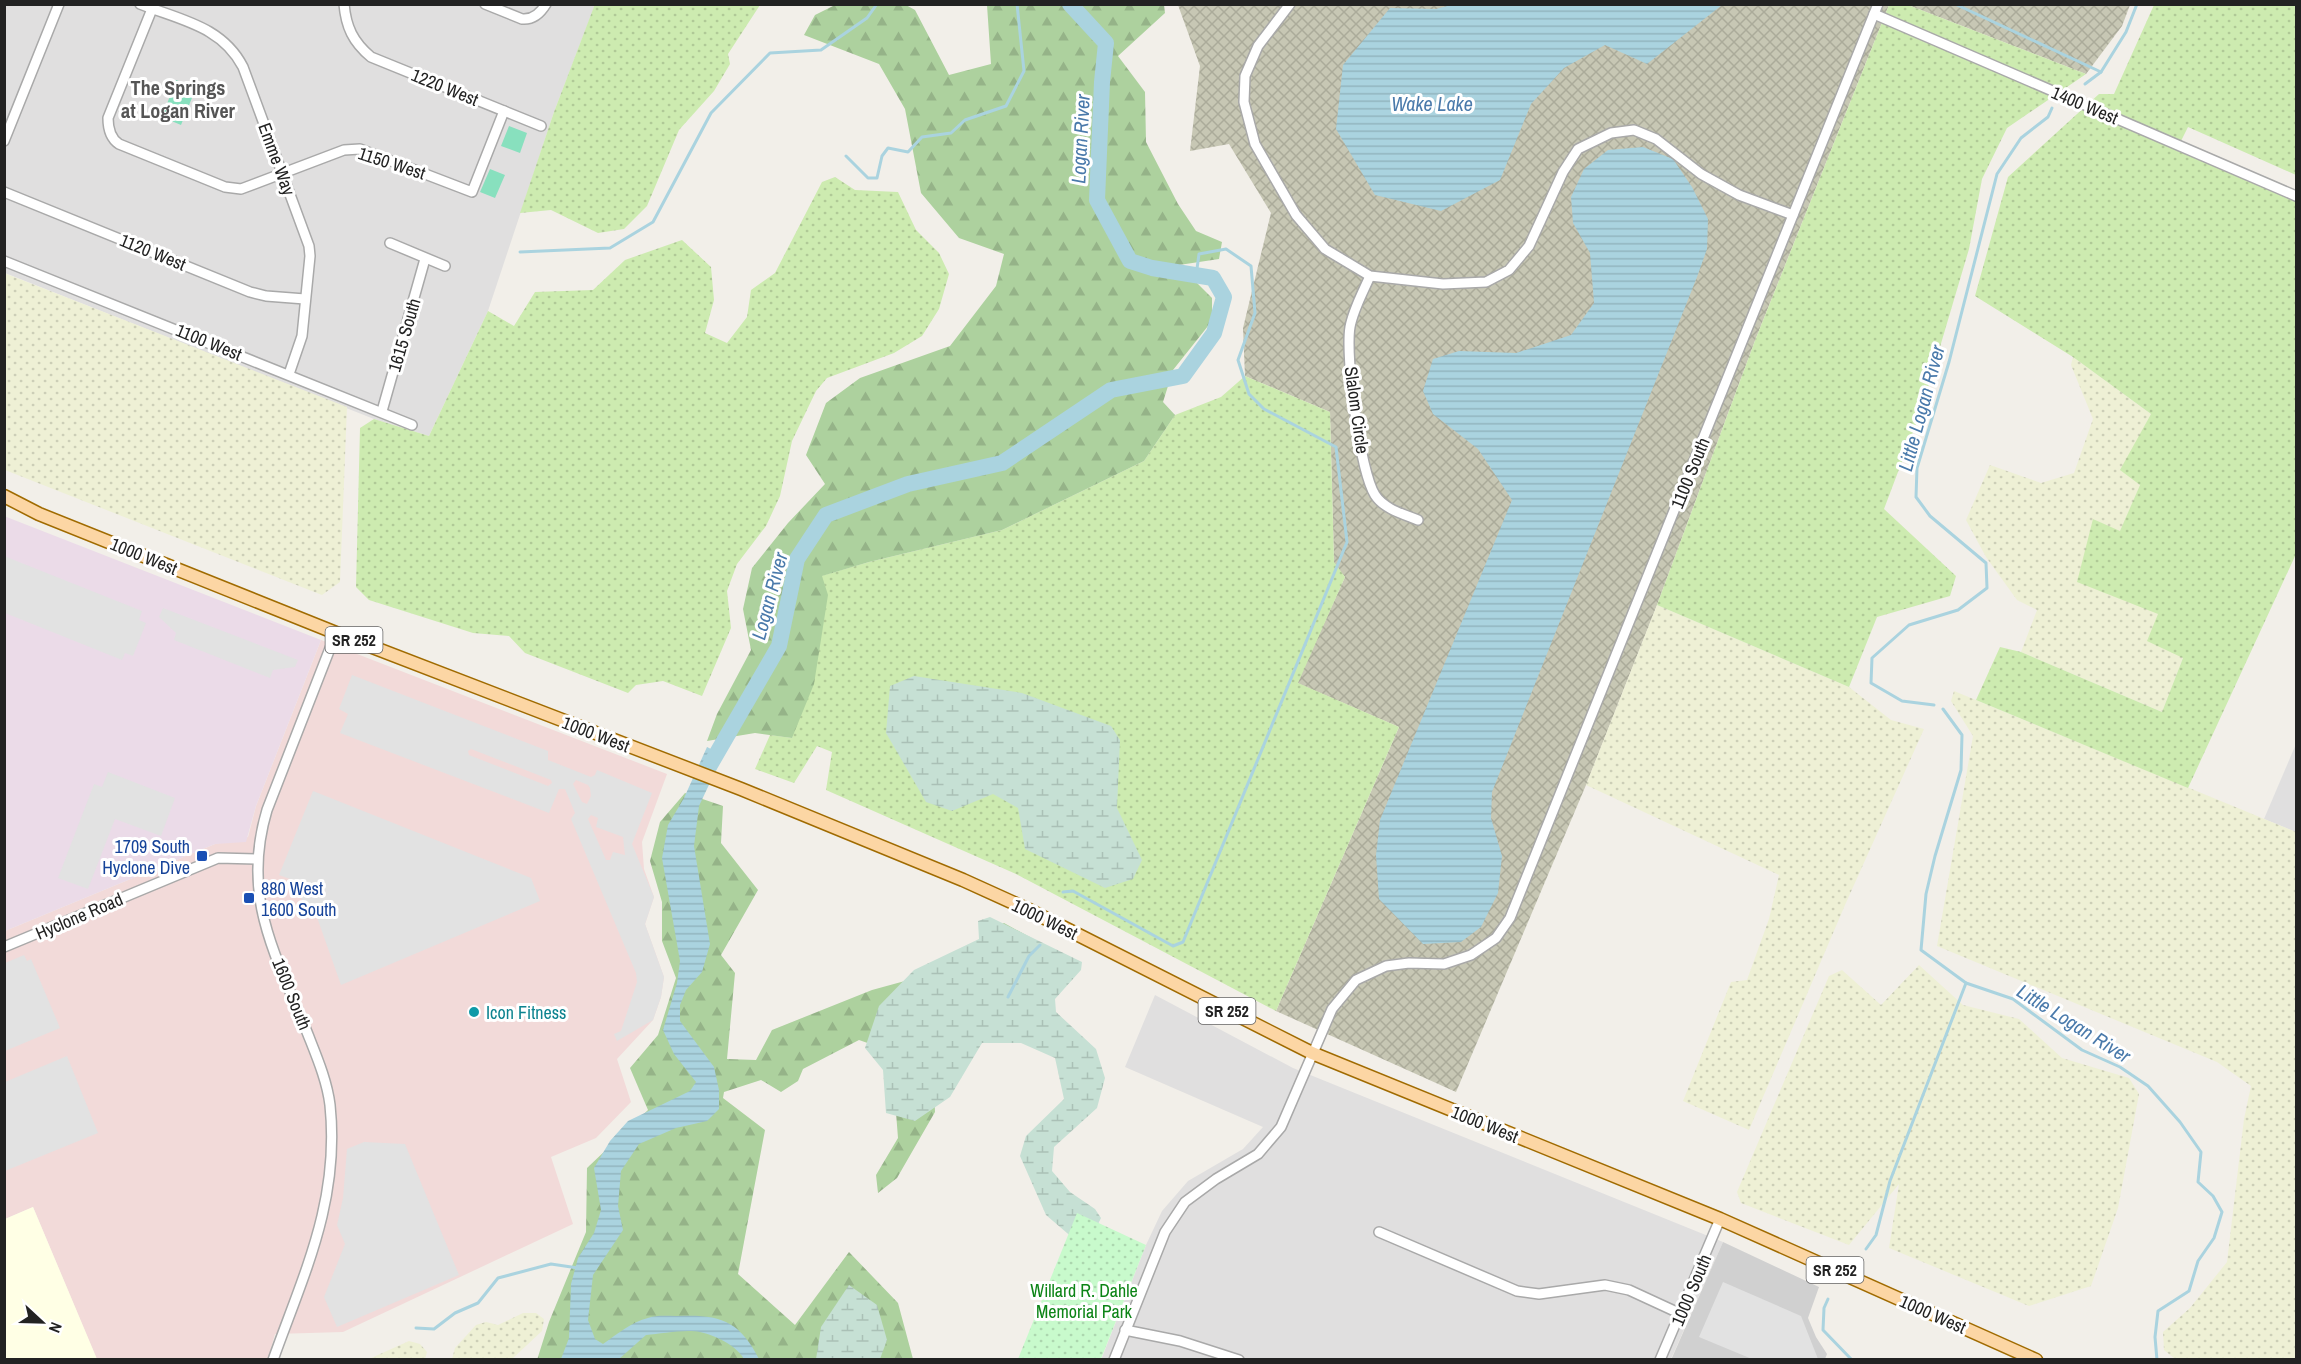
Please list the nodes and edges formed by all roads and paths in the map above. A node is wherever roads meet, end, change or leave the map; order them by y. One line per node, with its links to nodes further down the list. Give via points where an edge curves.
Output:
1 (59, 4): 12 (street)
2 (140, 4): 8 (street, Emme Way)
3 (344, 4): 10 (street, 1220 West, via 346,23 355,41 371,57)
4 (485, 4): 5 (street, via 522,19 535,17)
5 (546, 4)
6 (1290, 4): 21 (street, via 1258,46 1245,76 1244,102 1255,144 1303,224 1325,249)
7 (1878, 4): 9 (street, 1100 South)
8 (153, 7): 13 (street, Emme Way, via 209,31 236,53); 13 (street, 1150 West, via 108,118 112,137 124,147 232,189)
9 (1874, 14): 15 (street, 1400 West); 16 (street, 1100 South)
10 (504, 111): 11 (street, 1220 West); 13 (street, 1150 West, via 472,192 360,149 344,150)
11 (541, 126)
12 (4, 141)
13 (282, 173): 22 (street, Emme Way, via 309,246)
14 (4, 192): 22 (street, 1120 West, via 250,292)
15 (2296, 196)
16 (1793, 215): 21 (street, via 1739,195 1701,174 1656,139 1634,130 1611,133 1578,149 1563,172 1529,246 1509,270 1486,282 1443,284); 31 (street, 1100 South, via 1510,918 1496,938 1471,955 1443,963 1386,966 1356,980 1332,1009)
17 (390, 243): 18 (street)
18 (425, 259): 20 (street); 24 (street, 1615 South)
19 (4, 261): 23 (street, 1100 West)
20 (445, 266)
21 (1370, 276): 27 (street, Slalom Circle, via 1350,327 1350,382 1368,478 1375,496 1387,507)
22 (305, 299): 23 (street, Emme Way, via 300,346)
23 (289, 374): 24 (street, 1100 West)
24 (382, 411): 25 (street, 1100 West)
25 (412, 425)
26 (6, 500): 28 (main road, 1000 West / SR 252)
27 (1418, 520)
28 (336, 633): 29 (street, 1600 South, via 267,810); 31 (main road, 1000 West / SR 252, via 741,789 963,880)
29 (257, 859): 30 (street, Hyclone Road, via 218,858); 36 (street, 1600 South, via 258,896 266,931 316,1054 330,1105 329,1187 320,1230)
30 (4, 947)
31 (1312, 1053): 32 (main road, 1000 West / SR 252); 35 (street, via 1281,1127 1258,1154 1185,1202 1165,1232)
32 (1720, 1219): 34 (street, 1000 South); 40 (main road, 1000 West / SR 252)
33 (1379, 1232): 34 (street, via 1517,1291 1539,1294 1605,1285 1629,1290)
34 (1681, 1314): 39 (street, 1000 South)
35 (1125, 1330): 37 (street); 38 (street)
36 (273, 1359)
37 (1114, 1359)
38 (1239, 1359)
39 (1660, 1359)
40 (2036, 1359)

